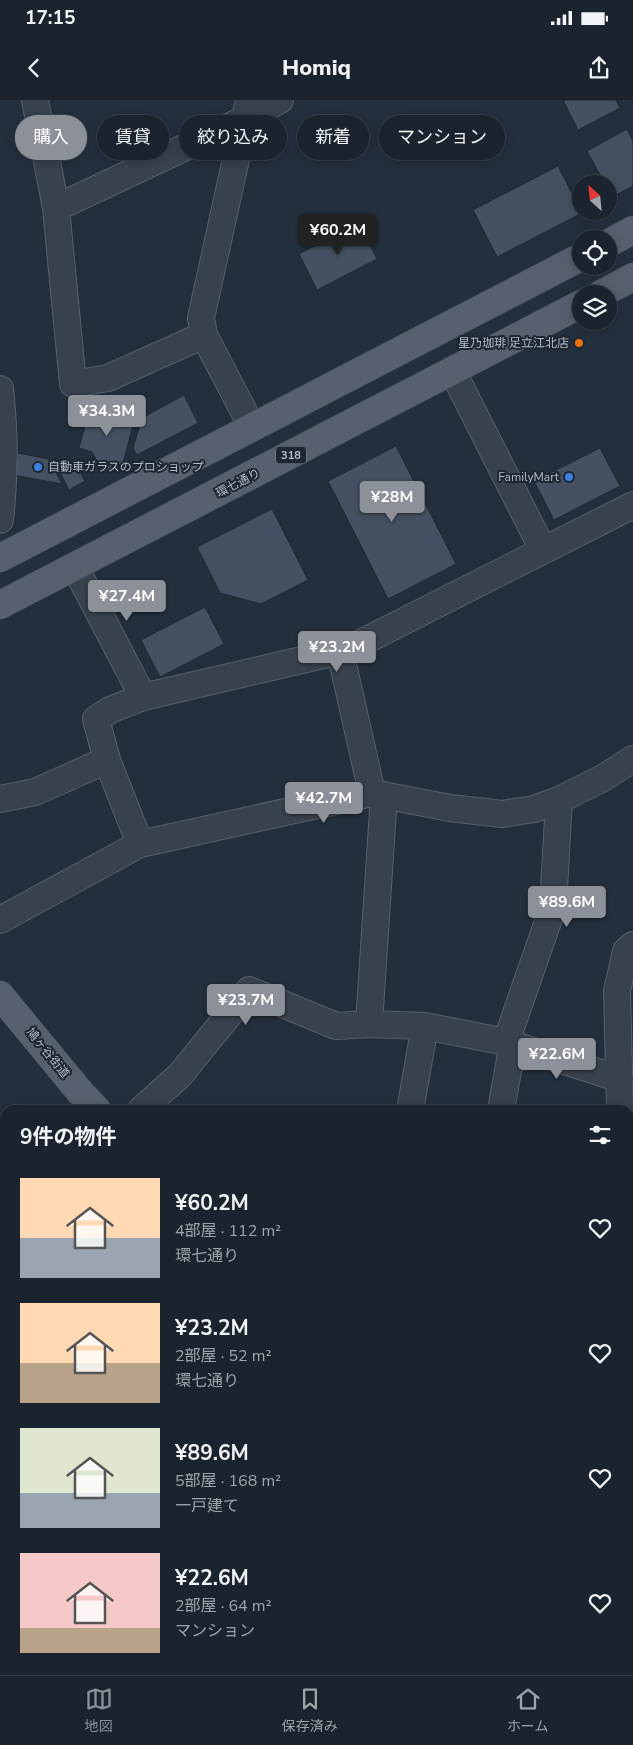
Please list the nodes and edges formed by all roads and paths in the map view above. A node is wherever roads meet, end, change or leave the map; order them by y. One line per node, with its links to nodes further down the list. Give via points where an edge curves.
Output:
1 (35, 100): 4 (street)
2 (280, 100): 3 (street)
3 (247, 109): 4 (street); 11 (street, via 201,318)
4 (56, 208): 11 (street, via 73,384 108,378)
5 (633, 230): 6 (main road)
6 (617, 239)
7 (572, 262): 14 (main road)
8 (633, 277): 9 (main road)
9 (617, 286)
10 (572, 309): 12 (main road, 環七通り / 318)
11 (204, 334): 14 (street)
12 (452, 370): 17 (street); 19 (main road, 環七通り / 318)
13 (0, 389): 16 (street, via 4,424 4,484)
14 (252, 427): 18 (main road)
15 (633, 505): 17 (street)
16 (0, 520)
17 (543, 550): 21 (street)
18 (0, 558)
19 (75, 567): 20 (main road, 環七通り / 318); 22 (street)
20 (0, 605)
21 (340, 651): 22 (street); 25 (street)
22 (142, 697): 24 (street, via 96,719)
23 (633, 759): 27 (street)
24 (107, 760): 26 (street, via 35,792); 28 (street)
25 (378, 794): 27 (street, via 502,814 534,809); 28 (street); 33 (street)
26 (0, 800)
27 (559, 800): 35 (street, via 553,907)
28 (140, 844): 29 (street)
29 (0, 920)
30 (633, 945): 31 (street, via 626,951)
31 (625, 991): 36 (street)
32 (0, 995): 37 (main road, 鳩ヶ谷街道)
33 (369, 1024): 34 (street); 38 (street, via 336,1026 249,990 180,1075)
34 (425, 1026): 35 (street); 39 (street)
35 (509, 1042): 36 (street); 40 (street)
36 (620, 1079): 41 (street)
37 (92, 1105)
38 (147, 1105)
39 (411, 1105)
40 (502, 1105)
41 (620, 1105)

